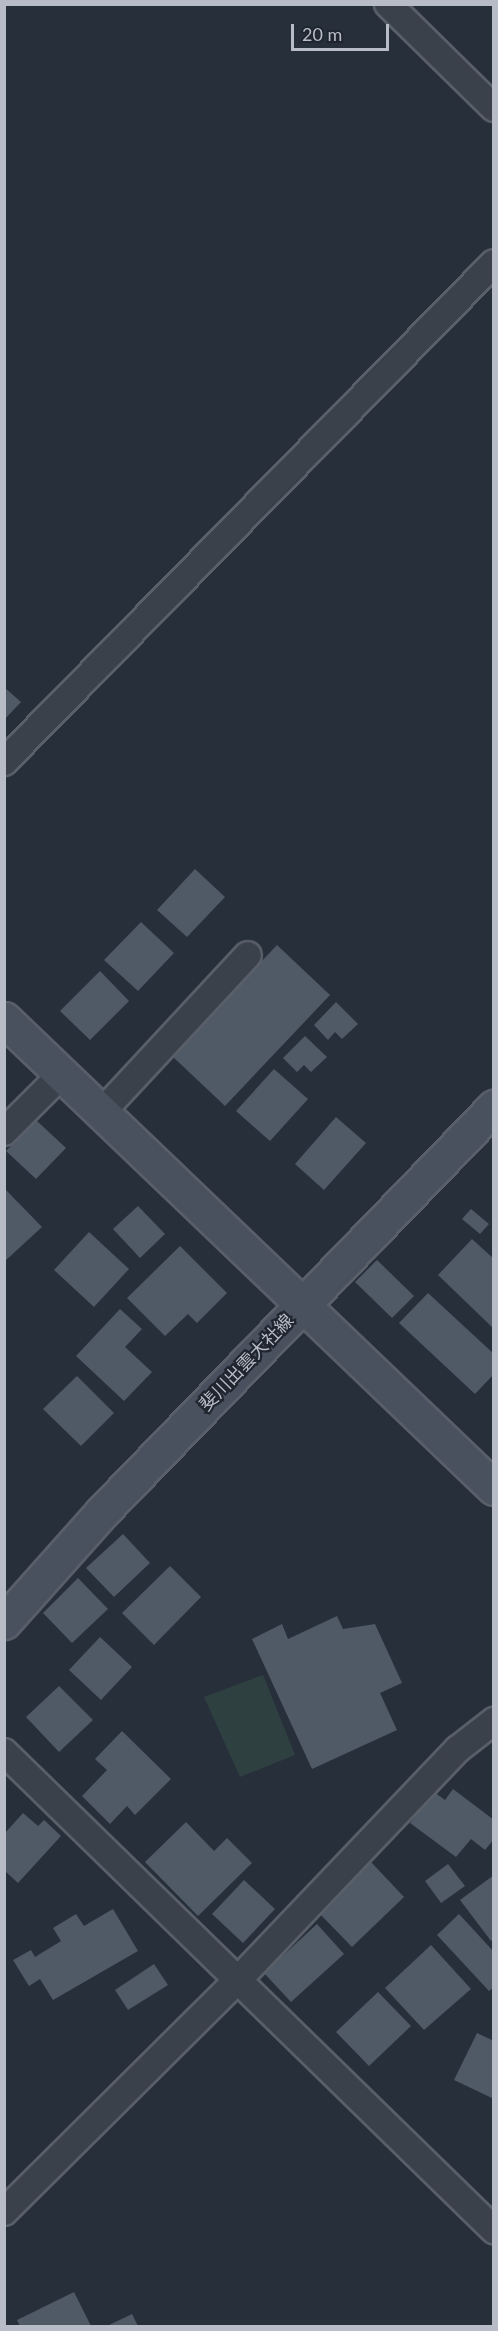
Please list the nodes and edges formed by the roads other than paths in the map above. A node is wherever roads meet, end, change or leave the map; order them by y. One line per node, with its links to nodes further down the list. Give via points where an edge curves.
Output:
1 (388, 4): 2 (street)
2 (494, 108)
3 (494, 263): 4 (street)
4 (4, 762)
5 (248, 955): 9 (street)
6 (4, 1019): 7 (main road)
7 (62, 1074): 9 (main road); 10 (street)
8 (494, 1107): 11 (main road, 斐川出雲大社線)
9 (102, 1112): 11 (main road)
10 (4, 1132)
11 (302, 1304): 12 (main road); 13 (main road, 斐川出雲大社線, via 102,1512)
12 (494, 1488)
13 (4, 1622)
14 (494, 1721): 16 (street, via 458,1749)
15 (4, 1752): 16 (street)
16 (236, 1982): 17 (street); 18 (street)
17 (4, 2212)
18 (494, 2230)

